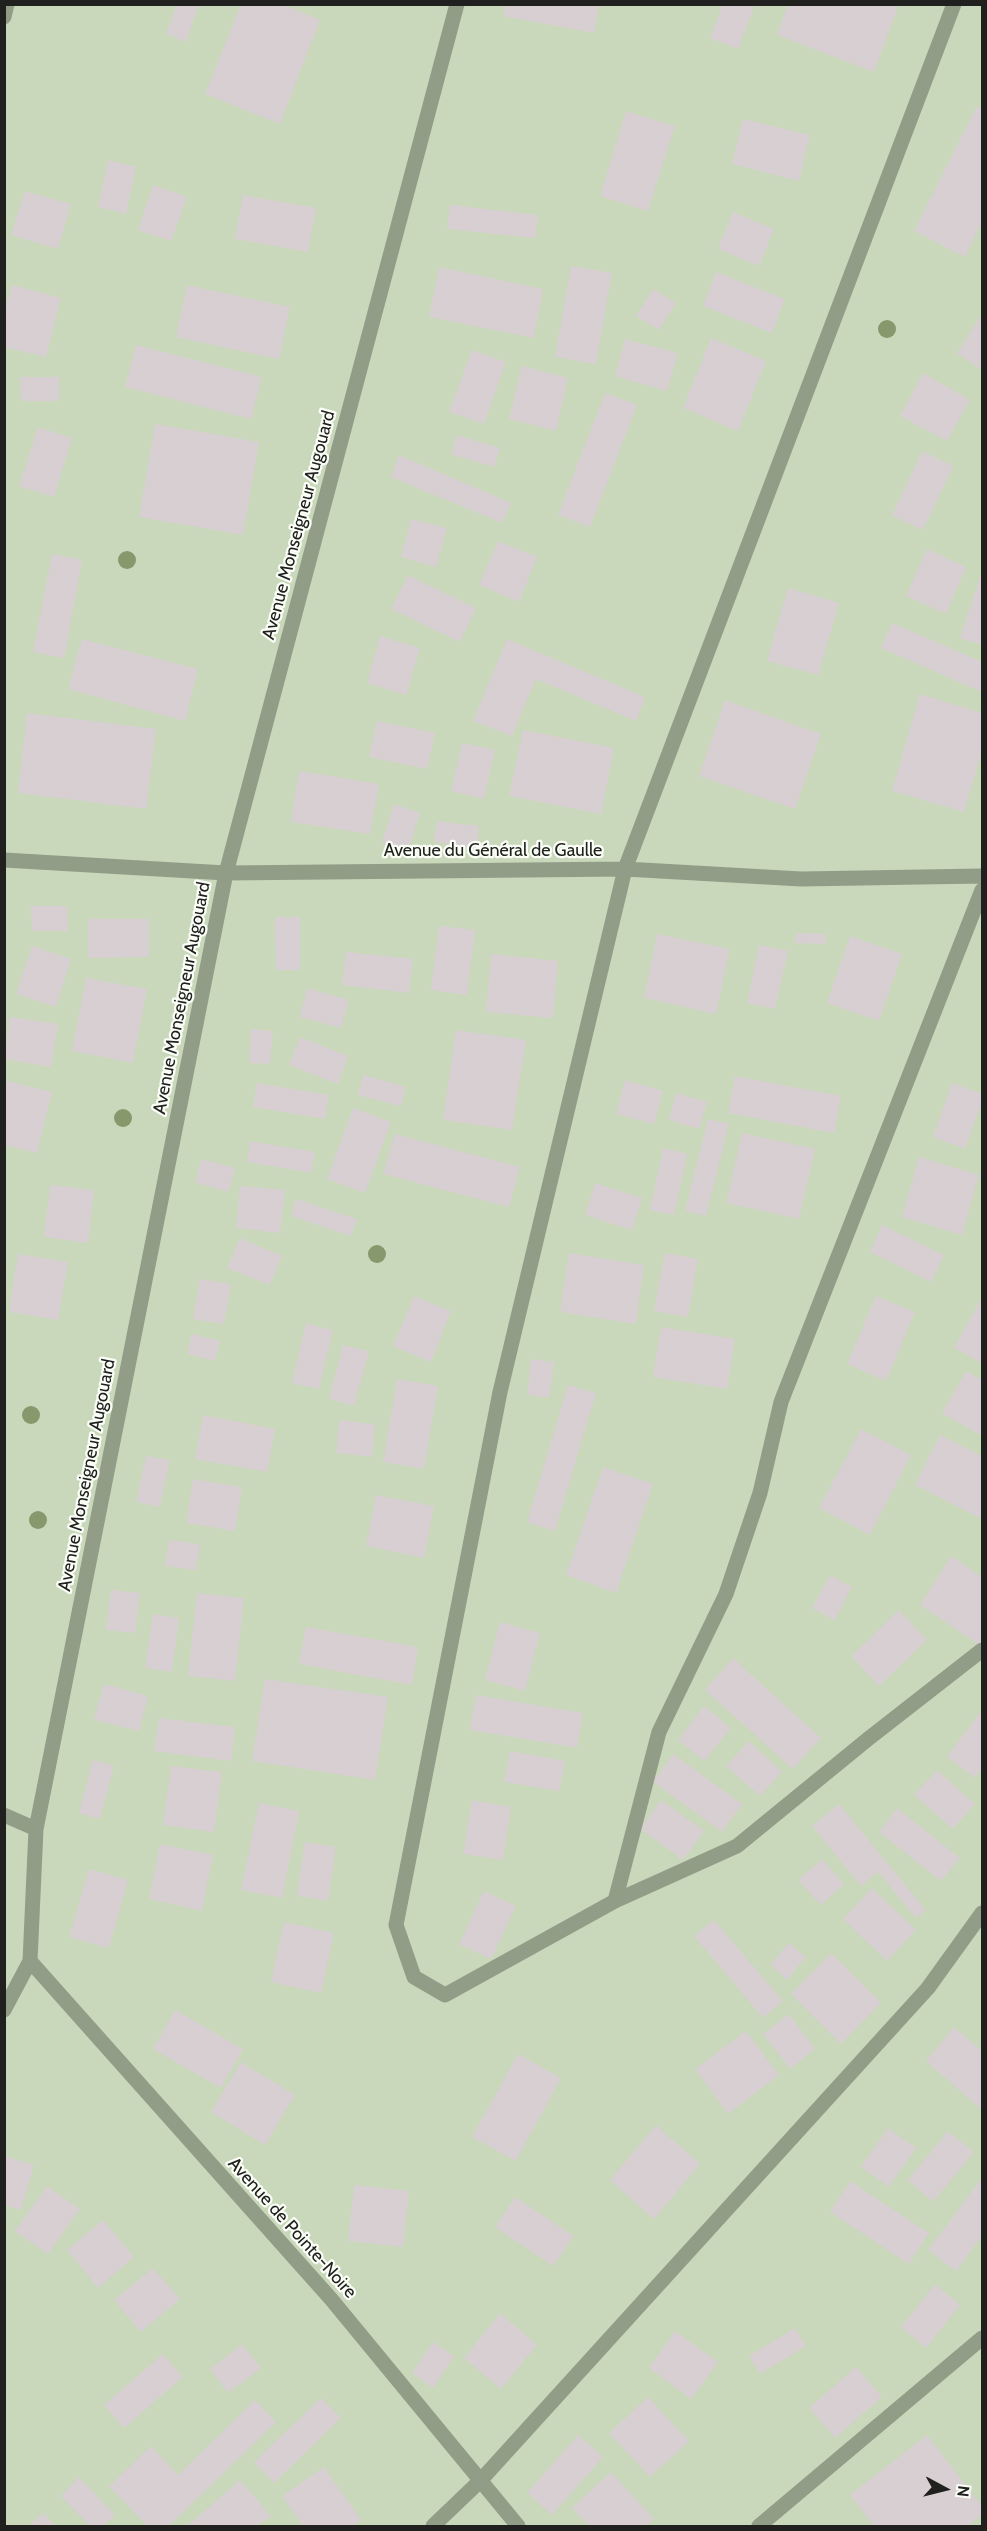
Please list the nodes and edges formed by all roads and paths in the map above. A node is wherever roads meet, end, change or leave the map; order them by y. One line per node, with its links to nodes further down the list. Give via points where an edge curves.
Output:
1 (8, 4): 4 (street)
2 (457, 4): 7 (street, Avenue Monseigneur Augouard)
3 (954, 4): 6 (street)
4 (4, 17)
5 (4, 860): 7 (street, Avenue du Général de Gaulle)
6 (625, 869): 7 (street, Avenue du Général de Gaulle); 8 (street, Avenue du Général de Gaulle, via 801,879); 13 (street, via 500,1392 396,1925 414,1977 444,1995)
7 (226, 873): 12 (street, Avenue Monseigneur Augouard)
8 (982, 876)
9 (982, 890): 13 (street, via 781,1402 760,1493 726,1594 659,1732)
10 (982, 1650): 13 (street, via 737,1846)
11 (4, 1815): 12 (street)
12 (36, 1829): 15 (street, Avenue Monseigneur Augouard)
13 (615, 1901)
14 (982, 1913): 18 (street, via 928,1988)
15 (30, 1961): 16 (street, Avenue Monseigneur Augouard); 18 (street, Avenue de Pointe-Noire, via 330,2299)
16 (4, 2010)
17 (982, 2338): 21 (street)
18 (480, 2481): 19 (street); 20 (street, Avenue de Pointe-Noire)
19 (433, 2526)
20 (518, 2526)
21 (759, 2526)

